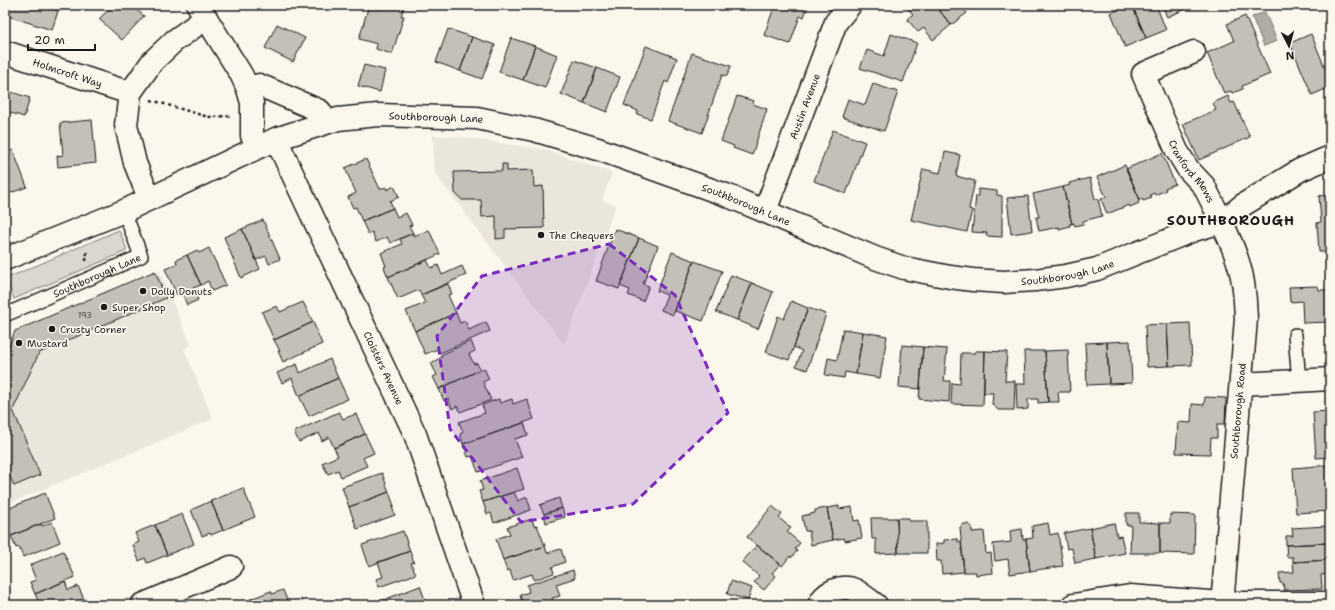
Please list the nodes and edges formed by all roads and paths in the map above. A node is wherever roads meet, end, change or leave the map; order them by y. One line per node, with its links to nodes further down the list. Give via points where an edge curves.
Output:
1 (850, 5): 13 (street, Austin Avenue, via 836,22)
2 (202, 12): 5 (street, Cloisters Avenue); 6 (street, via 152,62)
3 (5, 52): 6 (street, Holmcroft Way)
4 (1194, 52): 14 (street, Cranford Mews, via 1143,74 1177,150 1188,169 1204,186)
5 (248, 88): 7 (street, Cloisters Avenue); 8 (street, via 259,85 320,111)
6 (130, 93): 7 (path, via 208,117); 11 (street, via 126,125 135,163)
7 (252, 116): 9 (street, Cloisters Avenue, via 252,136)
8 (325, 122): 9 (street, Southborough Lane); 13 (street, Southborough Lane, via 378,115 411,115 484,120 534,130 598,149)
9 (267, 143): 11 (street, Southborough Lane); 25 (street, Cloisters Avenue, via 415,434)
10 (1330, 158): 14 (street, Southborough Lane, via 1300,170)
11 (151, 198): 12 (street, Southborough Lane)
12 (124, 211): 15 (street, Southborough Lane); 16 (lane, Southborough Lane, via 141,256)
13 (765, 211): 14 (street, Southborough Lane, via 904,268 957,278 1004,282 1059,278 1097,270 1194,230)
14 (1222, 222): 20 (street, Southborough Road, via 1240,269 1245,292 1246,319)
15 (5, 259)
16 (6, 312)
17 (1295, 335): 19 (lane)
18 (1330, 379): 19 (street)
19 (1299, 380): 20 (street)
20 (1241, 384): 23 (street, Southborough Road)
21 (231, 567): 24 (street)
22 (1330, 603): 23 (street)
23 (1222, 604): 28 (street, via 1130,596)
24 (142, 605)
25 (474, 605)
26 (819, 605): 27 (street, via 826,594 846,588 855,590)
27 (876, 605)
28 (1073, 605)

